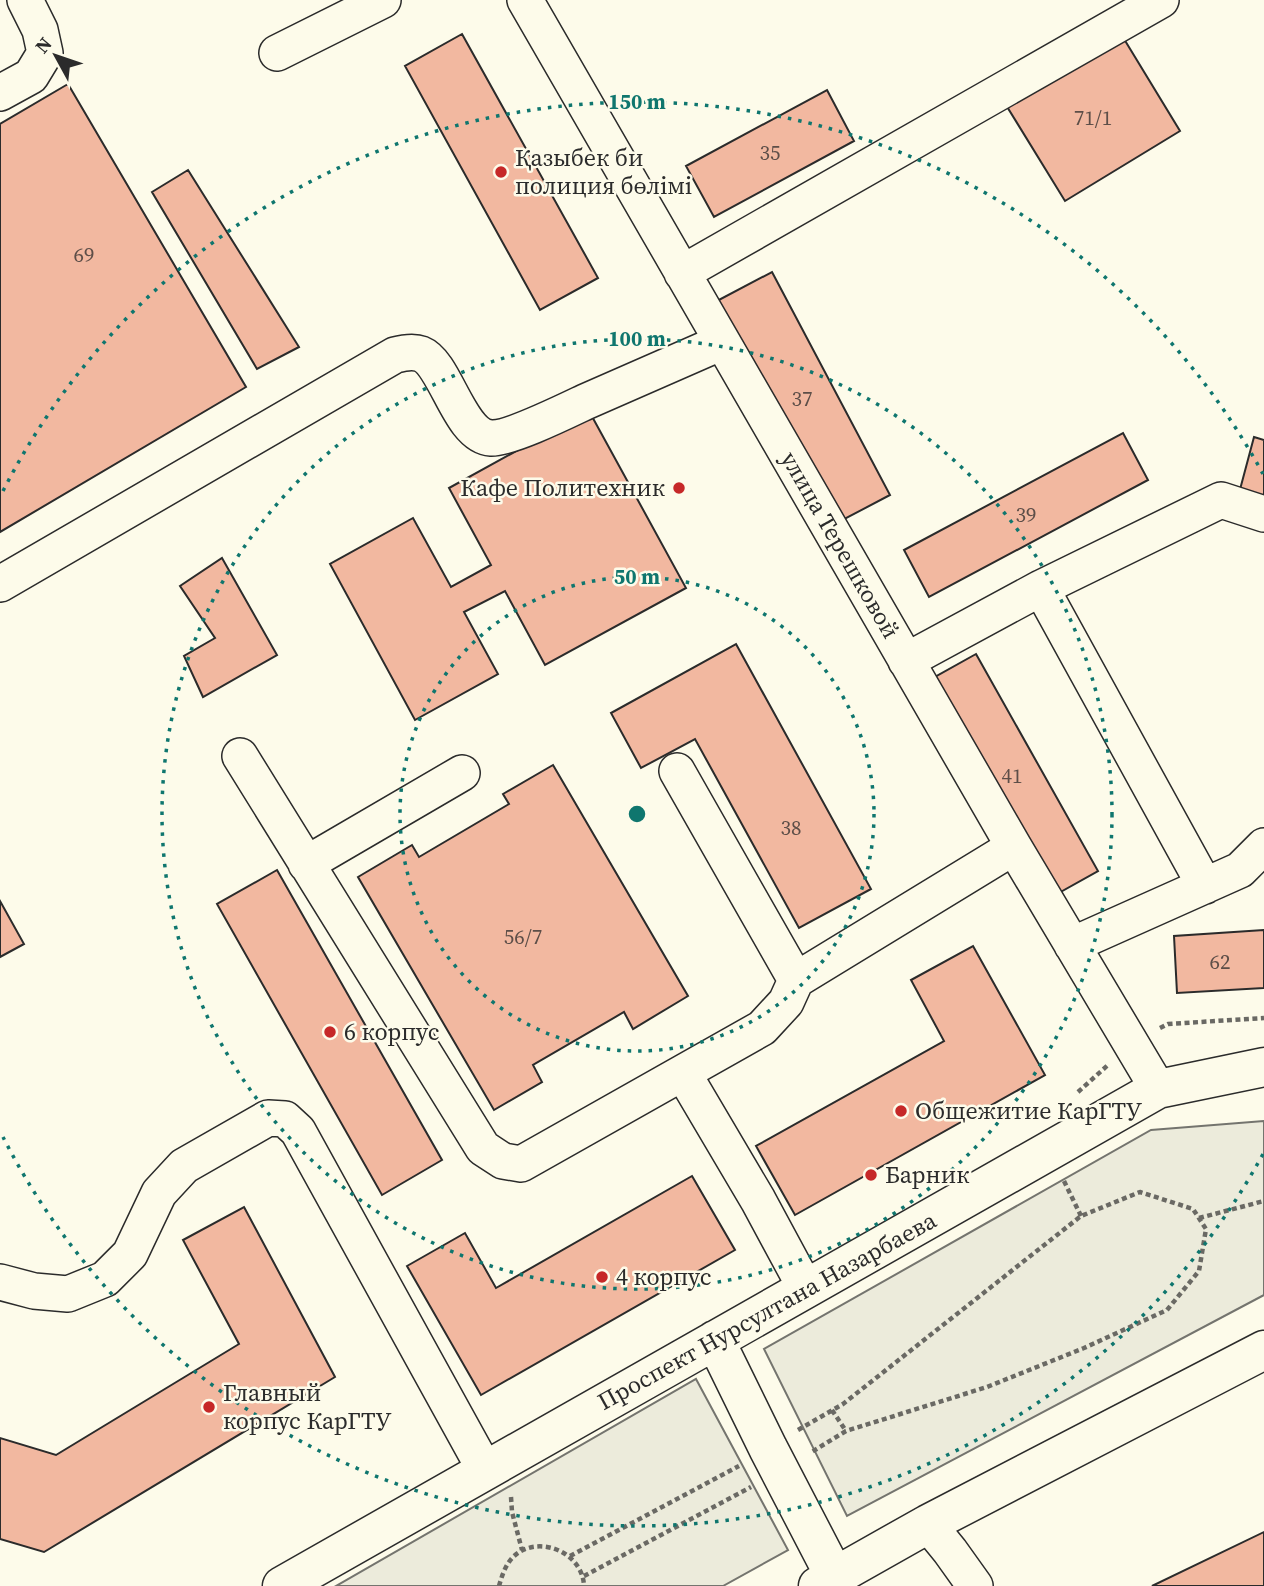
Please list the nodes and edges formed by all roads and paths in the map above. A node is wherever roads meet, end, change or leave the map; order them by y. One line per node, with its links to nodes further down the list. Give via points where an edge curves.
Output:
1 (25, 0): 6 (street, via 45,53 31,76)
2 (383, 0): 5 (street)
3 (1161, 0): 7 (street)
4 (528, 1): 7 (street, улица Терешковой)
5 (277, 53)
6 (0, 93)
7 (682, 273): 8 (street, улица Терешковой)
8 (722, 342): 10 (street, via 533,426 492,439 481,435 463,416 422,354 395,355); 12 (street, улица Терешковой)
9 (1264, 514): 11 (street, via 1221,500)
10 (0, 584)
11 (1041, 588): 12 (street); 19 (street)
12 (906, 660): 17 (street, улица Терешковой)
13 (240, 756): 18 (street)
14 (677, 771): 21 (street)
15 (462, 773): 18 (street)
16 (1264, 846): 19 (street, via 1240,870)
17 (1014, 847): 20 (street, улица Терешковой); 21 (street)
18 (306, 864): 23 (street, via 483,1147 503,1161 521,1164)
19 (1205, 886): 20 (street)
20 (1072, 945): 24 (street, улица Терешковой)
21 (796, 979): 23 (street, via 786,1002 762,1028)
22 (1264, 1067): 24 (main road, Проспект Нурсултана Назарбаева)
23 (683, 1073): 28 (street)
24 (1158, 1089): 28 (main road, Проспект Нурсултана Назарбаева)
25 (1264, 1201): 26 (path)
26 (1199, 1218): 31 (path, via 1193,1209 1140,1192 1081,1216); 32 (path, via 1206,1229 1199,1271 1167,1311 987,1387)
27 (0, 1282): 34 (street, via 68,1294 105,1279 130,1254 159,1193 184,1166 268,1118 285,1119 298,1131)
28 (806, 1289): 29 (main road, Проспект Нурсултана Назарбаева)
29 (715, 1340): 33 (main road); 34 (main road, Проспект Нурсултана Назарбаева)
30 (1264, 1350): 35 (main road)
31 (832, 1410): 32 (path); 33 (path)
32 (846, 1431): 33 (path)
33 (774, 1460): 36 (path, via 732,1471); 37 (path); 38 (main road)
34 (485, 1471): 39 (main road, Проспект Нурсултана Назарбаева)
35 (928, 1524): 38 (main road); 42 (street)
36 (570, 1556): 37 (path); 40 (path, via 547,1546 523,1550 504,1567)
37 (584, 1576): 41 (path)
38 (827, 1581)
39 (282, 1586)
40 (499, 1586)
41 (584, 1586)
42 (975, 1586)

